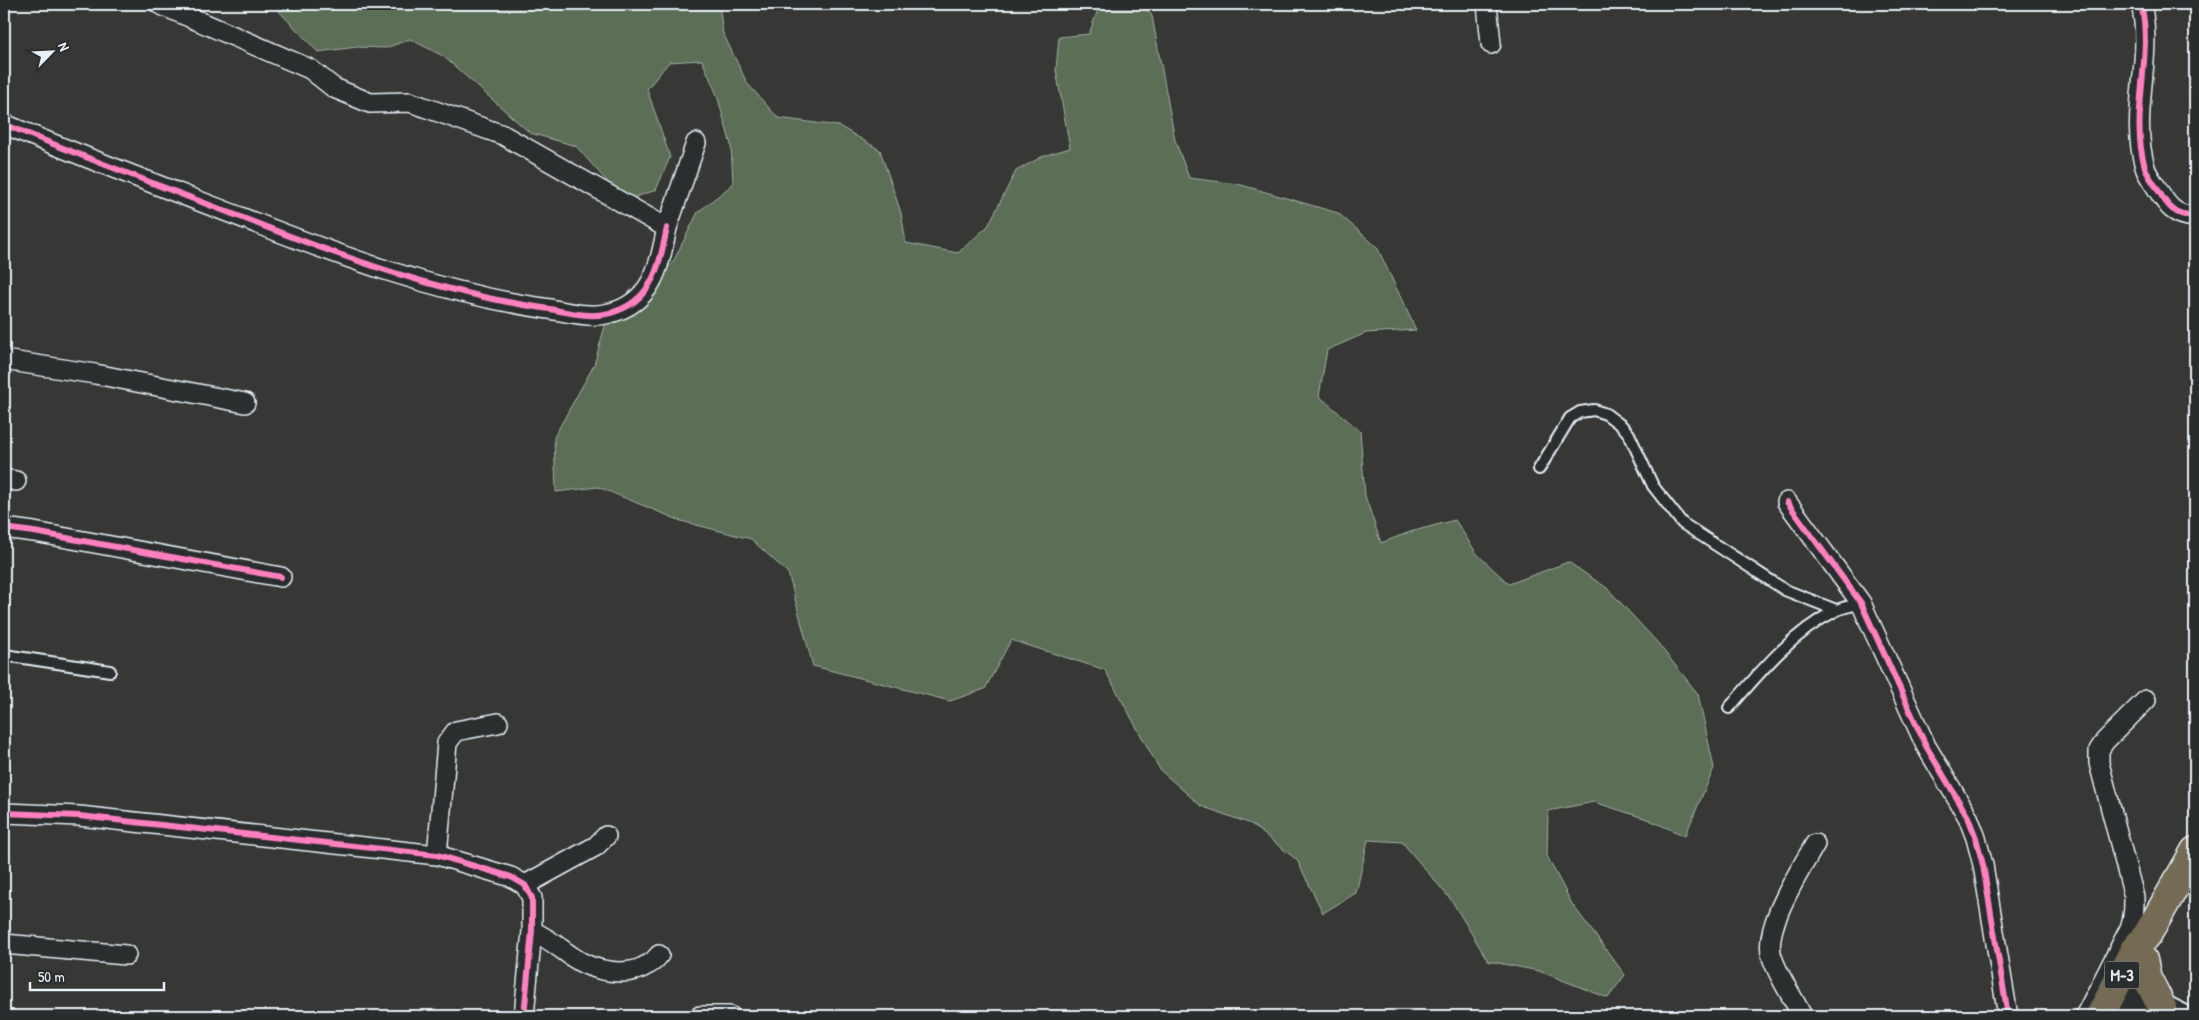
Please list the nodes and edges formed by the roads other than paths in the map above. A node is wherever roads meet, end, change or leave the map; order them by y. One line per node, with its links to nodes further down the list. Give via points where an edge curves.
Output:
1 (160, 4): 8 (street, via 310,69 334,88 370,103 410,102 503,135)
2 (1487, 4): 4 (street)
3 (2141, 4): 7 (street, via 2145,38 2140,116 2145,168 2167,206 2183,216)
4 (1491, 44)
5 (4, 124): 8 (street, via 352,260 477,296 532,307 593,316 628,305 645,292 654,277)
6 (696, 143): 8 (street)
7 (2195, 217)
8 (667, 228)
9 (4, 360): 10 (street)
10 (245, 403)
11 (1539, 469): 16 (lane, via 1570,418 1580,412 1594,410 1606,414 1629,434 1653,486 1682,522 1785,590)
12 (1787, 502): 15 (street)
13 (4, 528): 14 (street)
14 (280, 578)
15 (1861, 604): 16 (lane); 39 (street, via 1926,746 1968,817 1976,838)
16 (1836, 610): 20 (lane, via 1808,628 1764,667)
17 (4, 655): 18 (lane)
18 (110, 671)
19 (2146, 700): 40 (street, via 2099,750 2098,763 2134,897 2134,909 2130,928)
20 (1729, 708)
21 (498, 723): 26 (street, via 456,731 447,742)
22 (4, 813): 26 (street, via 79,816)
23 (606, 836): 27 (street, via 596,846)
24 (1814, 844): 38 (street, via 1770,933 1772,956)
25 (2195, 851): 30 (main road, M-3)
26 (437, 855): 27 (street, via 511,877)
27 (526, 885): 28 (street, via 532,898)
28 (532, 931): 32 (street, via 598,969 637,969 647,966); 35 (street)
29 (4, 944): 31 (street)
30 (2140, 951): 33 (main road, M-3); 34 (main road, via 2147,978); 41 (main road, M-3)
31 (126, 955)
32 (659, 955)
33 (2125, 1008): 34 (street, via 2140,996)
34 (2172, 1011)
35 (524, 1016)
36 (700, 1016): 37 (street)
37 (730, 1016)
38 (1802, 1016)
39 (2008, 1016)
40 (2085, 1016)
41 (2100, 1016)

